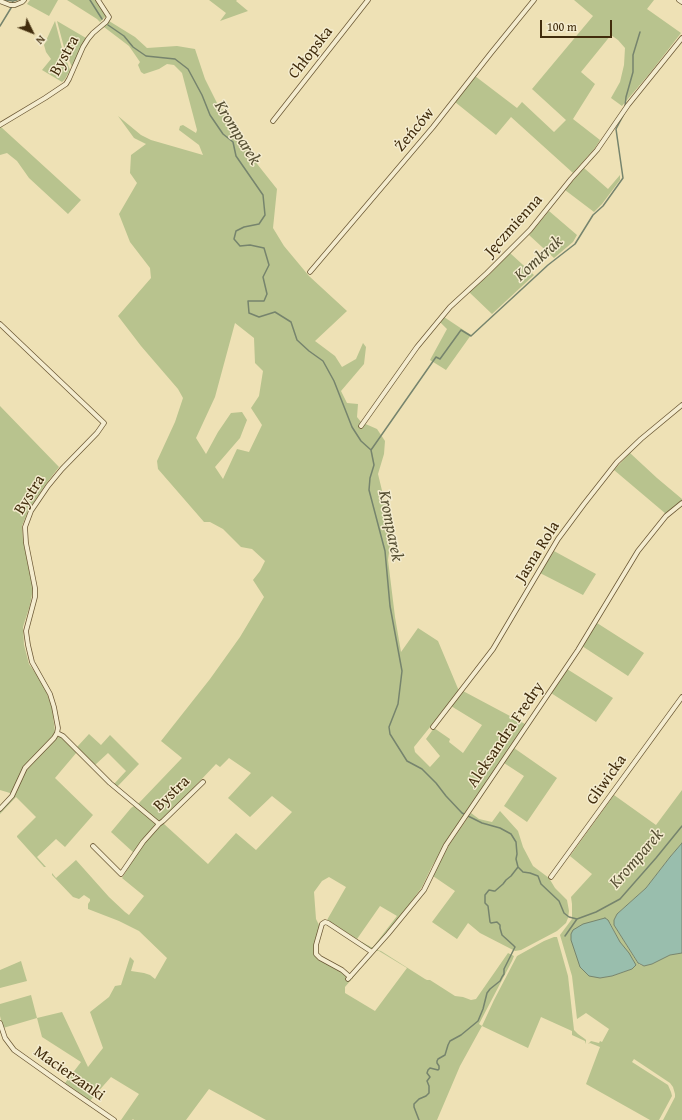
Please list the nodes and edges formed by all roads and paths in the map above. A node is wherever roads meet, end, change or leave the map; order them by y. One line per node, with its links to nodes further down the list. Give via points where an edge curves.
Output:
1 (24, 0): 6 (street, via 13,5)
2 (98, 0): 10 (street, Bystra, via 109,17 88,39 66,84)
3 (368, 0): 9 (street, Chłopska)
4 (534, 0): 11 (street, Żeńców, via 433,127)
5 (679, 0): 7 (street)
6 (0, 1)
7 (682, 2)
8 (682, 38): 14 (street, Jęczmienna, via 628,105 597,150 530,230 450,307 417,347)
9 (272, 121)
10 (0, 125)
11 (310, 272)
12 (0, 324): 18 (street, Bystra, via 104,423 48,486 31,512 25,527 35,588 26,638 32,662 45,683 54,706)
13 (682, 405): 17 (street, Jasna Rola, via 640,439 617,462 584,504 558,540 492,649)
14 (361, 426)
15 (682, 503): 24 (street, Aleksandra Fredry, via 666,516 638,551 578,650 446,845 424,890)
16 (682, 697): 23 (street, Gliwicka)
17 (433, 727)
18 (57, 733): 20 (street, via 26,768 12,796); 21 (street, Bystra, via 110,783)
19 (203, 782): 21 (street, Bystra)
20 (0, 809)
21 (159, 824): 22 (street, Bystra, via 121,874)
22 (93, 846)
23 (552, 877)
24 (372, 952): 24 (street, Aleksandra Fredry, via 328,923 322,924 316,954 342,970 349,978)
25 (0, 1023): 26 (street, Macierzanki, via 11,1046 49,1076)
26 (114, 1120)

